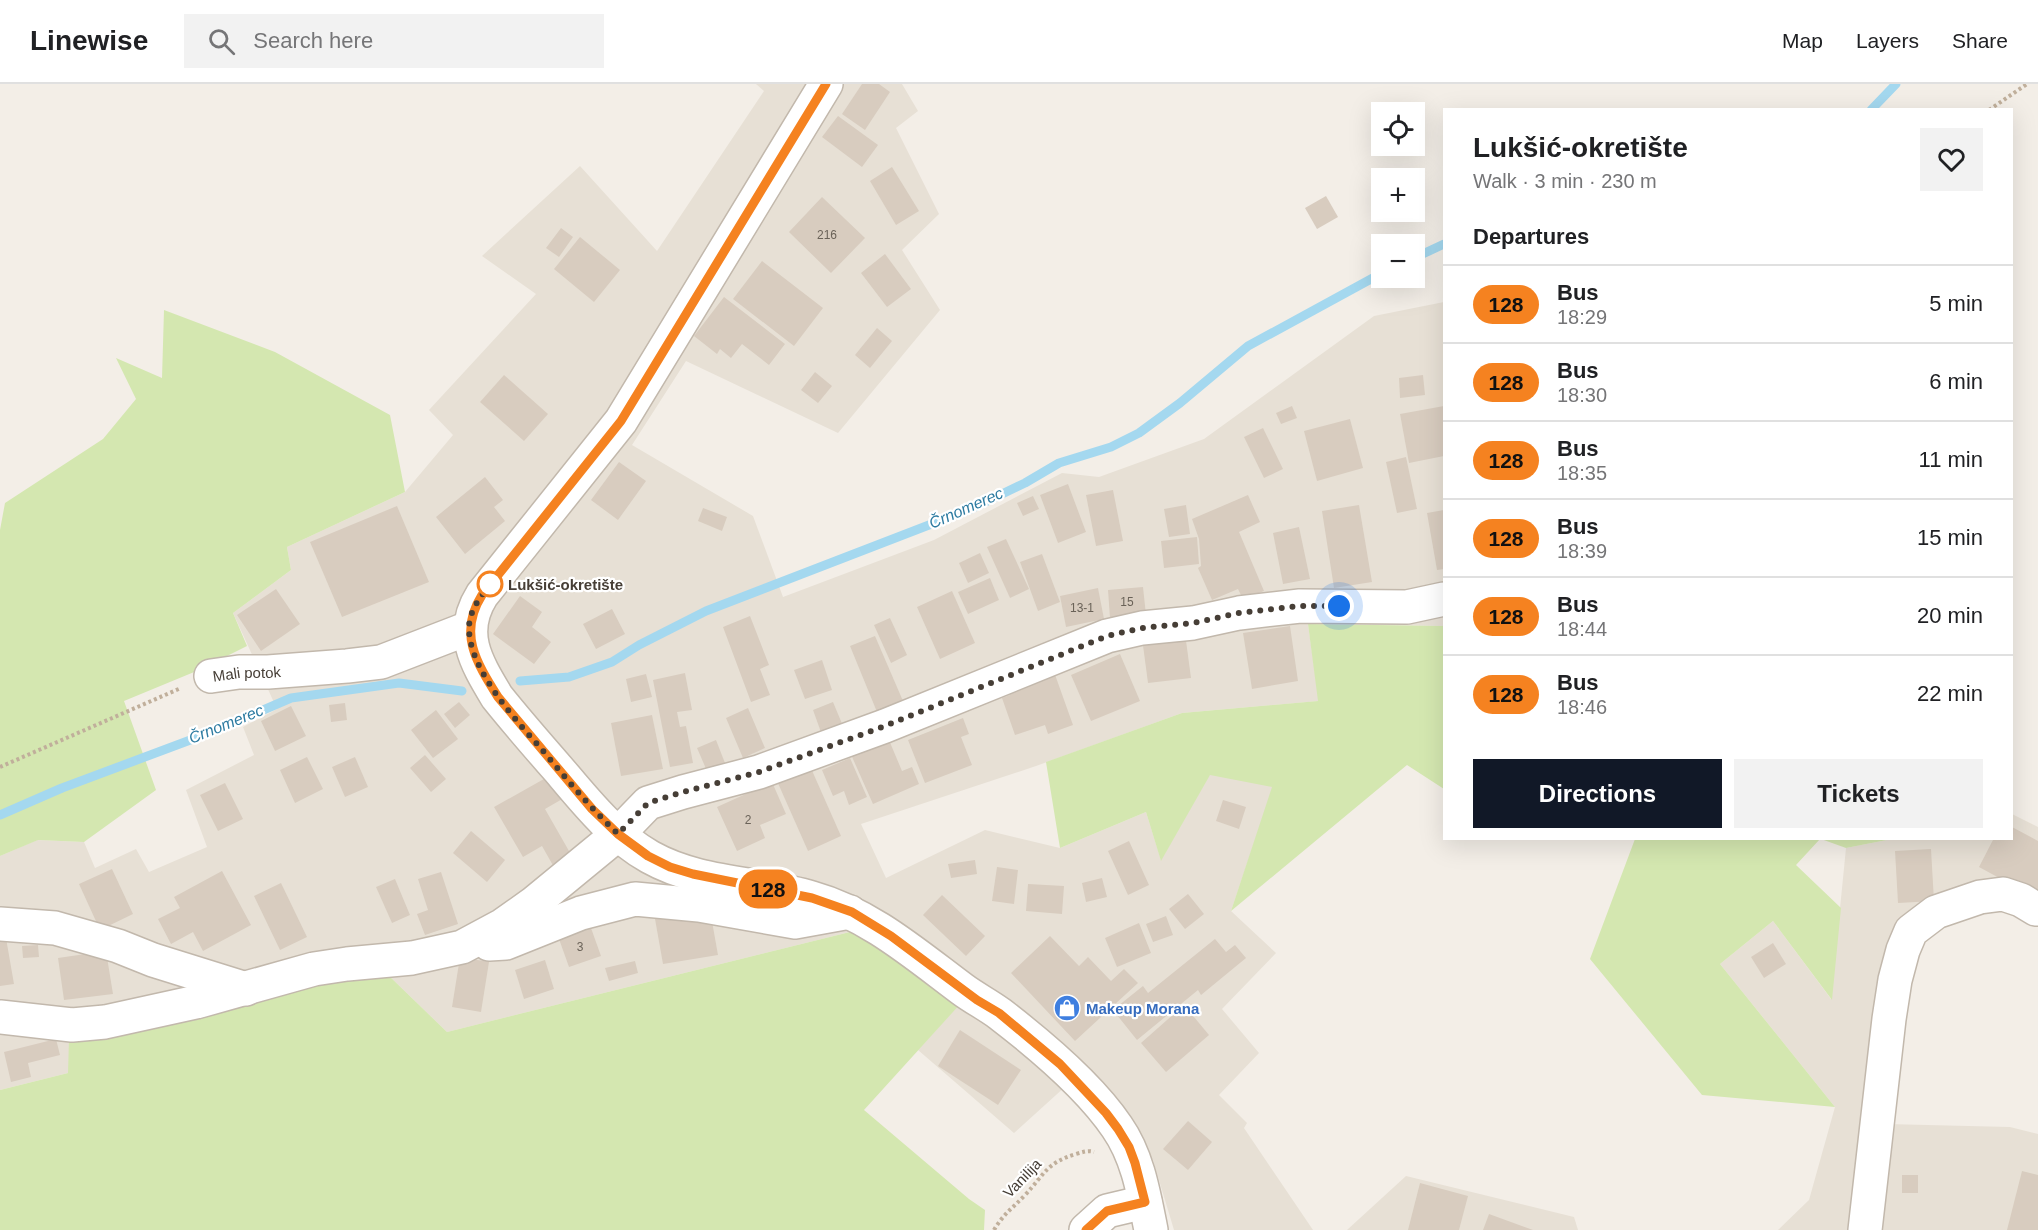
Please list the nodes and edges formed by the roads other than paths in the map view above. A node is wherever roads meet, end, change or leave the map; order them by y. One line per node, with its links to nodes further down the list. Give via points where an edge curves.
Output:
1 (826, 84): 3 (street, via 621,421 482,595 473,609)
2 (1443, 599): 5 (street, via 1407,607 1300,606 1107,636 885,726 759,772 648,803)
3 (469, 628): 4 (street, Mali potok, via 381,662); 5 (street, via 474,652 498,697 592,809)
4 (211, 676)
5 (618, 834): 7 (street, via 670,867 812,898); 9 (street, via 534,903)
6 (2036, 909): 14 (street, via 2003,894 1980,897 1936,912 1911,931 1895,980 1888,1019)
7 (852, 912): 9 (street, via 795,922 699,905 635,899 581,913 506,943); 12 (street, via 999,1013 1060,1064 1118,1129 1135,1163)
8 (0, 924): 10 (street, via 55,928)
9 (462, 947): 10 (street, via 412,958 314,969)
10 (246, 989): 11 (street, via 105,1022 72,1025)
11 (0, 1017)
12 (1148, 1216): 13 (street, via 1107,1211)
13 (1086, 1230)
14 (1865, 1230)

